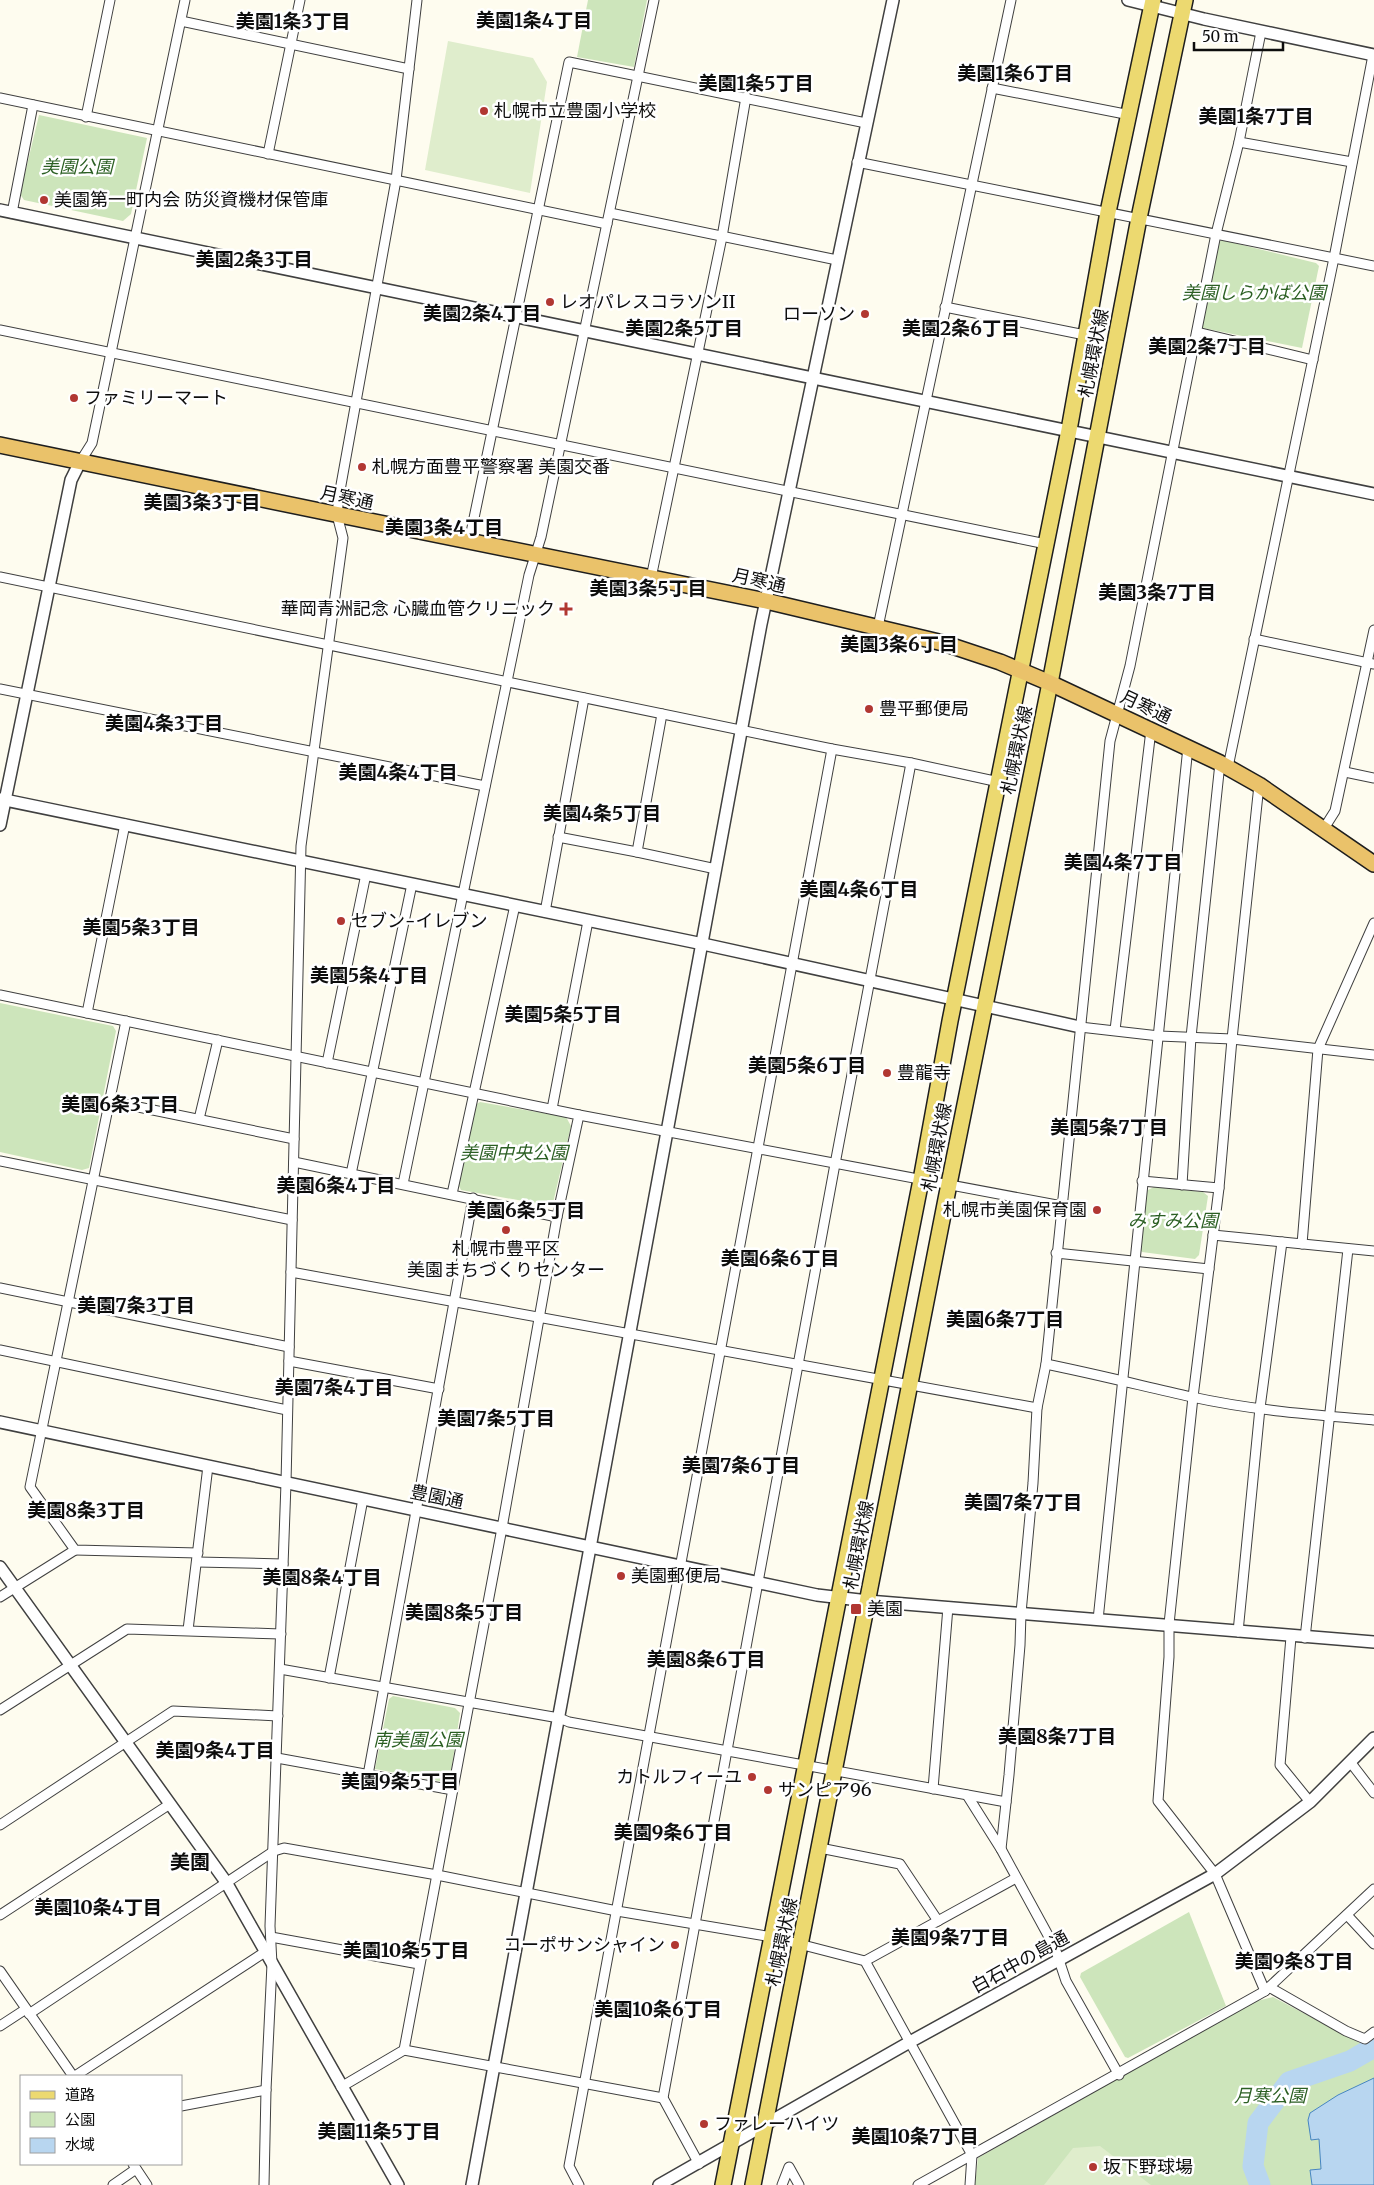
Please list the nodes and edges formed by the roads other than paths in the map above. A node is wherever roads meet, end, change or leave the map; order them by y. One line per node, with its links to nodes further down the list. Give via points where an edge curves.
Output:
1 (110, 0): 22 (street)
2 (185, 0): 11 (street)
3 (300, 0): 13 (street)
4 (417, 0): 15 (street)
5 (654, 0): 16 (street)
6 (893, 0): 23 (street)
7 (1010, 0): 17 (street)
8 (1128, 0): 9 (street)
9 (1152, 3): 10 (street); 21 (main road, 札幌環状線)
10 (1183, 7): 12 (street); 36 (main road, 札幌環状線)
11 (181, 21): 13 (street); 24 (street)
12 (1261, 32): 14 (street); 25 (street)
13 (291, 44): 15 (street); 26 (street)
14 (1373, 55): 28 (street)
15 (409, 69): 29 (street)
16 (638, 76): 18 (street); 32 (street, via 569,62); 35 (street)
17 (992, 88): 21 (street); 30 (street)
18 (746, 97): 23 (street); 39 (street)
19 (0, 98): 20 (street)
20 (33, 105): 22 (street); 34 (street)
21 (1130, 115): 33 (main road, 札幌環状線)
22 (86, 117): 24 (street)
23 (866, 123): 27 (street)
24 (158, 132): 26 (street); 40 (street)
25 (1239, 142): 28 (street); 38 (street)
26 (268, 154): 29 (street)
27 (857, 162): 30 (street); 42 (street)
28 (1352, 162): 41 (street)
29 (396, 180): 32 (street); 44 (street)
30 (972, 185): 33 (street); 45 (street)
31 (0, 210): 34 (street)
32 (538, 210): 37 (street); 46 (street)
33 (1108, 212): 36 (street); 50 (main road, 札幌環状線)
34 (12, 213): 40 (street)
35 (610, 213): 37 (street); 39 (street)
36 (1139, 218): 38 (street); 59 (main road, 札幌環状線)
37 (607, 224): 48 (street)
38 (1216, 234): 41 (street); 49 (street)
39 (722, 237): 42 (street); 52 (street)
40 (136, 238): 44 (street); 51 (street)
41 (1334, 258): 43 (street); 53 (street)
42 (837, 260): 54 (street)
43 (1374, 266)
44 (377, 289): 46 (street); 56 (street)
45 (945, 307): 50 (street); 55 (street)
46 (517, 316): 48 (street); 58 (street)
47 (0, 330): 51 (street)
48 (585, 330): 52 (street); 60 (street)
49 (1197, 332): 53 (street); 62 (street)
50 (1085, 335): 57 (main road, 札幌環状線)
51 (111, 353): 56 (street); 63 (street, via 92,443)
52 (698, 354): 54 (street); 64 (street)
53 (1313, 360): 65 (street)
54 (812, 378): 55 (street); 66 (street)
55 (926, 400): 57 (street); 68 (street)
56 (356, 404): 58 (street); 69 (street)
57 (1069, 430): 59 (street); 71 (main road, 札幌環状線)
58 (493, 432): 60 (street); 70 (street)
59 (1097, 437): 62 (street); 84 (main road, 札幌環状線)
60 (560, 444): 64 (street); 72 (street)
61 (0, 445): 63 (highway, 月寒通)
62 (1173, 452): 65 (street); 89 (street, via 1130,666)
63 (80, 462): 69 (highway, 月寒通); 75 (street, via 71,480)
64 (675, 467): 66 (street); 74 (street)
65 (1288, 475): 67 (street); 79 (street)
66 (788, 490): 68 (street); 76 (street)
67 (1374, 494)
68 (901, 514): 71 (street); 77 (street)
69 (338, 515): 70 (highway, 月寒通); 80 (street, via 342,538)
70 (469, 542): 72 (highway, 月寒通)
71 (1046, 544): 82 (main road, 札幌環状線)
72 (536, 554): 74 (highway, 月寒通); 83 (street)
73 (0, 577): 75 (street)
74 (651, 578): 76 (highway, 月寒通)
75 (49, 587): 80 (street); 86 (street)
76 (766, 600): 77 (highway, 月寒通); 90 (street)
77 (878, 626): 82 (highway, 月寒通, via 943,643)
78 (1374, 630): 81 (street)
79 (1254, 639): 81 (street); 96 (street)
80 (328, 646): 83 (street); 94 (street)
81 (1371, 663): 97 (street)
82 (1021, 671): 84 (highway, 月寒通); 99 (main road, 札幌環状線)
83 (507, 682): 87 (street); 101 (street)
84 (1050, 683): 89 (highway, 月寒通); 123 (main road, 札幌環状線)
85 (0, 688): 86 (street)
86 (26, 694): 94 (street); 102 (street)
87 (584, 698): 88 (street); 106 (street)
88 (662, 714): 90 (street); 107 (street)
89 (1117, 714): 91 (highway, 月寒通); 126 (street, via 1110,741)
90 (742, 730): 93 (street); 110 (street)
91 (1151, 730): 92 (highway, 月寒通); 127 (street)
92 (1188, 747): 96 (highway, 月寒通); 128 (street)
93 (832, 749): 95 (street); 119 (street)
94 (314, 752): 101 (street); 108 (street)
95 (911, 763): 99 (street); 120 (street)
96 (1224, 765): 100 (highway, 月寒通); 129 (street)
97 (1345, 772): 98 (street); 105 (street, via 1335,811)
98 (1374, 778)
99 (999, 782): 122 (main road, 札幌環状線)
100 (1259, 785): 105 (highway, 月寒通); 131 (street)
101 (485, 786): 113 (street)
102 (3, 800): 103 (street); 104 (street)
103 (125, 824): 108 (street); 124 (street)
104 (0, 825)
105 (1323, 830): 109 (highway, 月寒通)
106 (558, 837): 107 (street); 115 (street)
107 (637, 852): 110 (street)
108 (301, 862): 111 (street); 134 (street)
109 (1374, 864)
110 (716, 869): 118 (street)
111 (366, 874): 112 (street); 135 (street)
112 (412, 884): 113 (street); 136 (street)
113 (462, 895): 114 (street); 137 (street)
114 (515, 905): 115 (street); 138 (street)
115 (545, 912): 116 (street)
116 (588, 921): 118 (street); 140 (street)
117 (1374, 923): 132 (street)
118 (703, 944): 119 (street); 143 (street)
119 (792, 964): 120 (street); 145 (street)
120 (870, 982): 122 (street); 148 (street)
121 (0, 995): 124 (street)
122 (955, 999): 123 (street); 151 (main road, 札幌環状線)
123 (985, 1005): 126 (street); 154 (main road, 札幌環状線)
124 (87, 1014): 125 (street)
125 (126, 1021): 130 (street); 139 (street)
126 (1080, 1027): 127 (street); 159 (street)
127 (1115, 1030): 128 (street)
128 (1159, 1036): 129 (street); 152 (street)
129 (1191, 1037): 131 (street); 155 (street)
130 (218, 1040): 134 (street); 142 (street)
131 (1232, 1040): 132 (street); 156 (street)
132 (1318, 1049): 133 (street); 164 (street)
133 (1374, 1055)
134 (296, 1056): 135 (street); 144 (street)
135 (326, 1062): 136 (street)
136 (371, 1072): 137 (street); 149 (street)
137 (424, 1082): 138 (street); 153 (street)
138 (473, 1093): 140 (street); 157 (street)
139 (109, 1101): 142 (street); 150 (street)
140 (552, 1109): 141 (street)
141 (579, 1115): 143 (street); 160 (street)
142 (199, 1119): 144 (street)
143 (667, 1133): 145 (street); 175 (street)
144 (294, 1139): 147 (street)
145 (758, 1150): 148 (street); 177 (street)
146 (0, 1161): 150 (street)
147 (294, 1162): 149 (street); 161 (street)
148 (835, 1164): 151 (street); 182 (street)
149 (351, 1174): 153 (street)
150 (93, 1180): 161 (street); 173 (street)
151 (921, 1180): 154 (street); 183 (main road, 札幌環状線)
152 (1142, 1181): 155 (street); 168 (street)
153 (403, 1184): 157 (street)
154 (949, 1184): 159 (street); 185 (main road, 札幌環状線)
155 (1182, 1185): 156 (street)
156 (1219, 1188): 162 (street)
157 (452, 1194): 158 (street)
158 (472, 1198): 160 (street); 172 (street)
159 (1062, 1206): 167 (street)
160 (557, 1217): 174 (street)
161 (292, 1220): 170 (street)
162 (1213, 1235): 163 (street); 169 (street)
163 (1282, 1242): 164 (street); 189 (street)
164 (1302, 1244): 165 (street)
165 (1348, 1249): 166 (street); 191 (street)
166 (1374, 1251)
167 (1056, 1253): 168 (street); 181 (street)
168 (1135, 1261): 169 (street); 184 (street)
169 (1209, 1269): 187 (street)
170 (291, 1272): 172 (street); 176 (street)
171 (0, 1288): 173 (street)
172 (454, 1301): 174 (street); 186 (street)
173 (69, 1302): 176 (street); 180 (street)
174 (540, 1318): 175 (street); 199 (street)
175 (630, 1334): 177 (street); 200 (street)
176 (289, 1347): 179 (street)
177 (721, 1349): 182 (street); 204 (street)
178 (0, 1350): 180 (street)
179 (288, 1361): 186 (street); 190 (street)
180 (57, 1362): 190 (street); 194 (street)
181 (1046, 1364): 184 (street); 188 (street)
182 (798, 1365): 183 (street); 206 (street)
183 (881, 1380): 185 (street); 209 (main road, 札幌環状線)
184 (1123, 1380): 187 (street); 213 (street)
185 (910, 1385): 188 (street); 210 (main road, 札幌環状線)
186 (439, 1389): 198 (street)
187 (1193, 1397): 189 (street); 214 (street)
188 (1037, 1408): 212 (street)
189 (1260, 1408): 191 (street); 216 (street)
190 (287, 1410): 196 (street)
191 (1330, 1416): 192 (street); 219 (street)
192 (1374, 1420)
193 (0, 1422): 194 (street, 豊園通)
194 (42, 1432): 195 (street, 豊園通); 201 (street, via 30,1487)
195 (208, 1466): 196 (street, 豊園通); 202 (street)
196 (286, 1483): 197 (street, 豊園通); 203 (street)
197 (364, 1499): 198 (street, 豊園通); 223 (street)
198 (416, 1511): 199 (street, 豊園通); 224 (street)
199 (502, 1528): 200 (street, 豊園通); 225 (street)
200 (591, 1547): 204 (street, 豊園通); 228 (street)
201 (75, 1550): 202 (street); 207 (street)
202 (197, 1558): 203 (street); 215 (street)
203 (283, 1564): 217 (street)
204 (681, 1566): 206 (street, 豊園通); 229 (street)
205 (0, 1567): 207 (street)
206 (759, 1582): 209 (street, 豊園通); 232 (street)
207 (14, 1588): 208 (street); 221 (street)
208 (0, 1597)
209 (839, 1598): 210 (street, 豊園通); 235 (main road, 札幌環状線)
210 (868, 1601): 211 (street, 豊園通); 236 (main road, 札幌環状線)
211 (948, 1607): 212 (street, 豊園通); 238 (street)
212 (1020, 1613): 213 (street, 豊園通); 242 (street)
213 (1098, 1620): 214 (street, 豊園通)
214 (1169, 1624): 216 (street, 豊園通); 249 (street, via 1158,1801)
215 (188, 1630): 217 (street); 221 (street, via 126,1630)
216 (1238, 1632): 218 (street, 豊園通)
217 (282, 1634): 222 (street)
218 (1291, 1637): 219 (street, 豊園通); 243 (street, via 1280,1765)
219 (1304, 1638): 220 (street, 豊園通)
220 (1374, 1642)
221 (70, 1665): 226 (street); 231 (street)
222 (280, 1670): 223 (street); 227 (street)
223 (329, 1678): 224 (street)
224 (384, 1687): 225 (street); 237 (street)
225 (468, 1703): 228 (street); 239 (street)
226 (0, 1710)
227 (278, 1716): 231 (street, via 173,1711); 233 (street)
228 (559, 1718): 229 (street); 254 (street)
229 (649, 1736): 232 (street); 255 (street)
230 (1374, 1738): 234 (street, 白石中の島通)
231 (126, 1743): 244 (street); 245 (street)
232 (726, 1751): 235 (street); 259 (street)
233 (277, 1758): 237 (street); 248 (street)
234 (1351, 1763): 240 (street); 243 (street, 白石中の島通)
235 (806, 1764): 236 (street); 261 (main road, 札幌環状線)
236 (835, 1772): 238 (street); 246 (main road, 札幌環状線)
237 (368, 1775): 239 (street)
238 (933, 1789): 241 (street)
239 (453, 1790): 250 (street)
240 (1374, 1794)
241 (967, 1795): 242 (street); 247 (street)
242 (1006, 1802): 247 (street)
243 (1310, 1802): 249 (street, 白石中の島通)
244 (170, 1804): 252 (street); 256 (street)
245 (0, 1825)
246 (820, 1848): 258 (street, via 900,1864); 262 (main road, 札幌環状線)
247 (1001, 1849): 251 (street)
248 (274, 1851): 250 (street, via 284,1848); 252 (street); 260 (street)
249 (1215, 1874): 266 (street, 白石中の島通); 270 (street)
250 (437, 1875): 254 (street); 268 (street)
251 (1016, 1878): 258 (street); 266 (street)
252 (226, 1882): 264 (street); 271 (street)
253 (1374, 1890): 257 (street)
254 (527, 1893): 255 (street); 276 (street)
255 (617, 1911): 259 (street); 280 (street)
256 (0, 1915)
257 (1347, 1915): 263 (street); 270 (street)
258 (938, 1921): 265 (street)
259 (694, 1924): 261 (street); 283 (street)
260 (271, 1937): 267 (street); 268 (street)
261 (772, 1937): 262 (street); 286 (main road, 札幌環状線)
262 (800, 1943): 265 (street); 285 (main road, 札幌環状線)
263 (1374, 1944)
264 (265, 1952): 267 (street); 279 (street)
265 (865, 1961): 274 (street)
266 (1059, 1961): 274 (street, 白石中の島通); 277 (street, via 1066,1982)
267 (272, 1964): 281 (street); 282 (street)
268 (419, 1964): 275 (street)
269 (0, 1971): 271 (street)
270 (1267, 1989): 273 (street, via 1365,2039); 277 (street)
271 (28, 2011): 272 (street); 278 (street)
272 (0, 2026)
273 (1374, 2032)
274 (908, 2043): 285 (street, 白石中の島通); 287 (street)
275 (404, 2050): 276 (street); 281 (street)
276 (495, 2068): 280 (street); 294 (street)
277 (1118, 2074): 287 (street)
278 (73, 2075)
279 (76, 2075)
280 (586, 2084): 283 (street); 295 (street, via 569,2166)
281 (341, 2087): 293 (street)
282 (266, 2090): 284 (street); 292 (street)
283 (662, 2098): 288 (street)
284 (182, 2106)
285 (763, 2127): 286 (street, 白石中の島通); 298 (main road, 札幌環状線)
286 (731, 2145): 288 (street, 白石中の島通); 297 (main road, 札幌環状線)
287 (972, 2155): 301 (street); 302 (street)
288 (699, 2164): 296 (street, 白石中の島通)
289 (134, 2166): 290 (street); 291 (street)
290 (113, 2185)
291 (147, 2185)
292 (264, 2185)
293 (398, 2185)
294 (472, 2185)
295 (579, 2185)
296 (659, 2185)
297 (723, 2185)
298 (753, 2185)
299 (782, 2185): 300 (street, via 789,2166)
300 (799, 2185)
301 (918, 2185)
302 (970, 2185)

